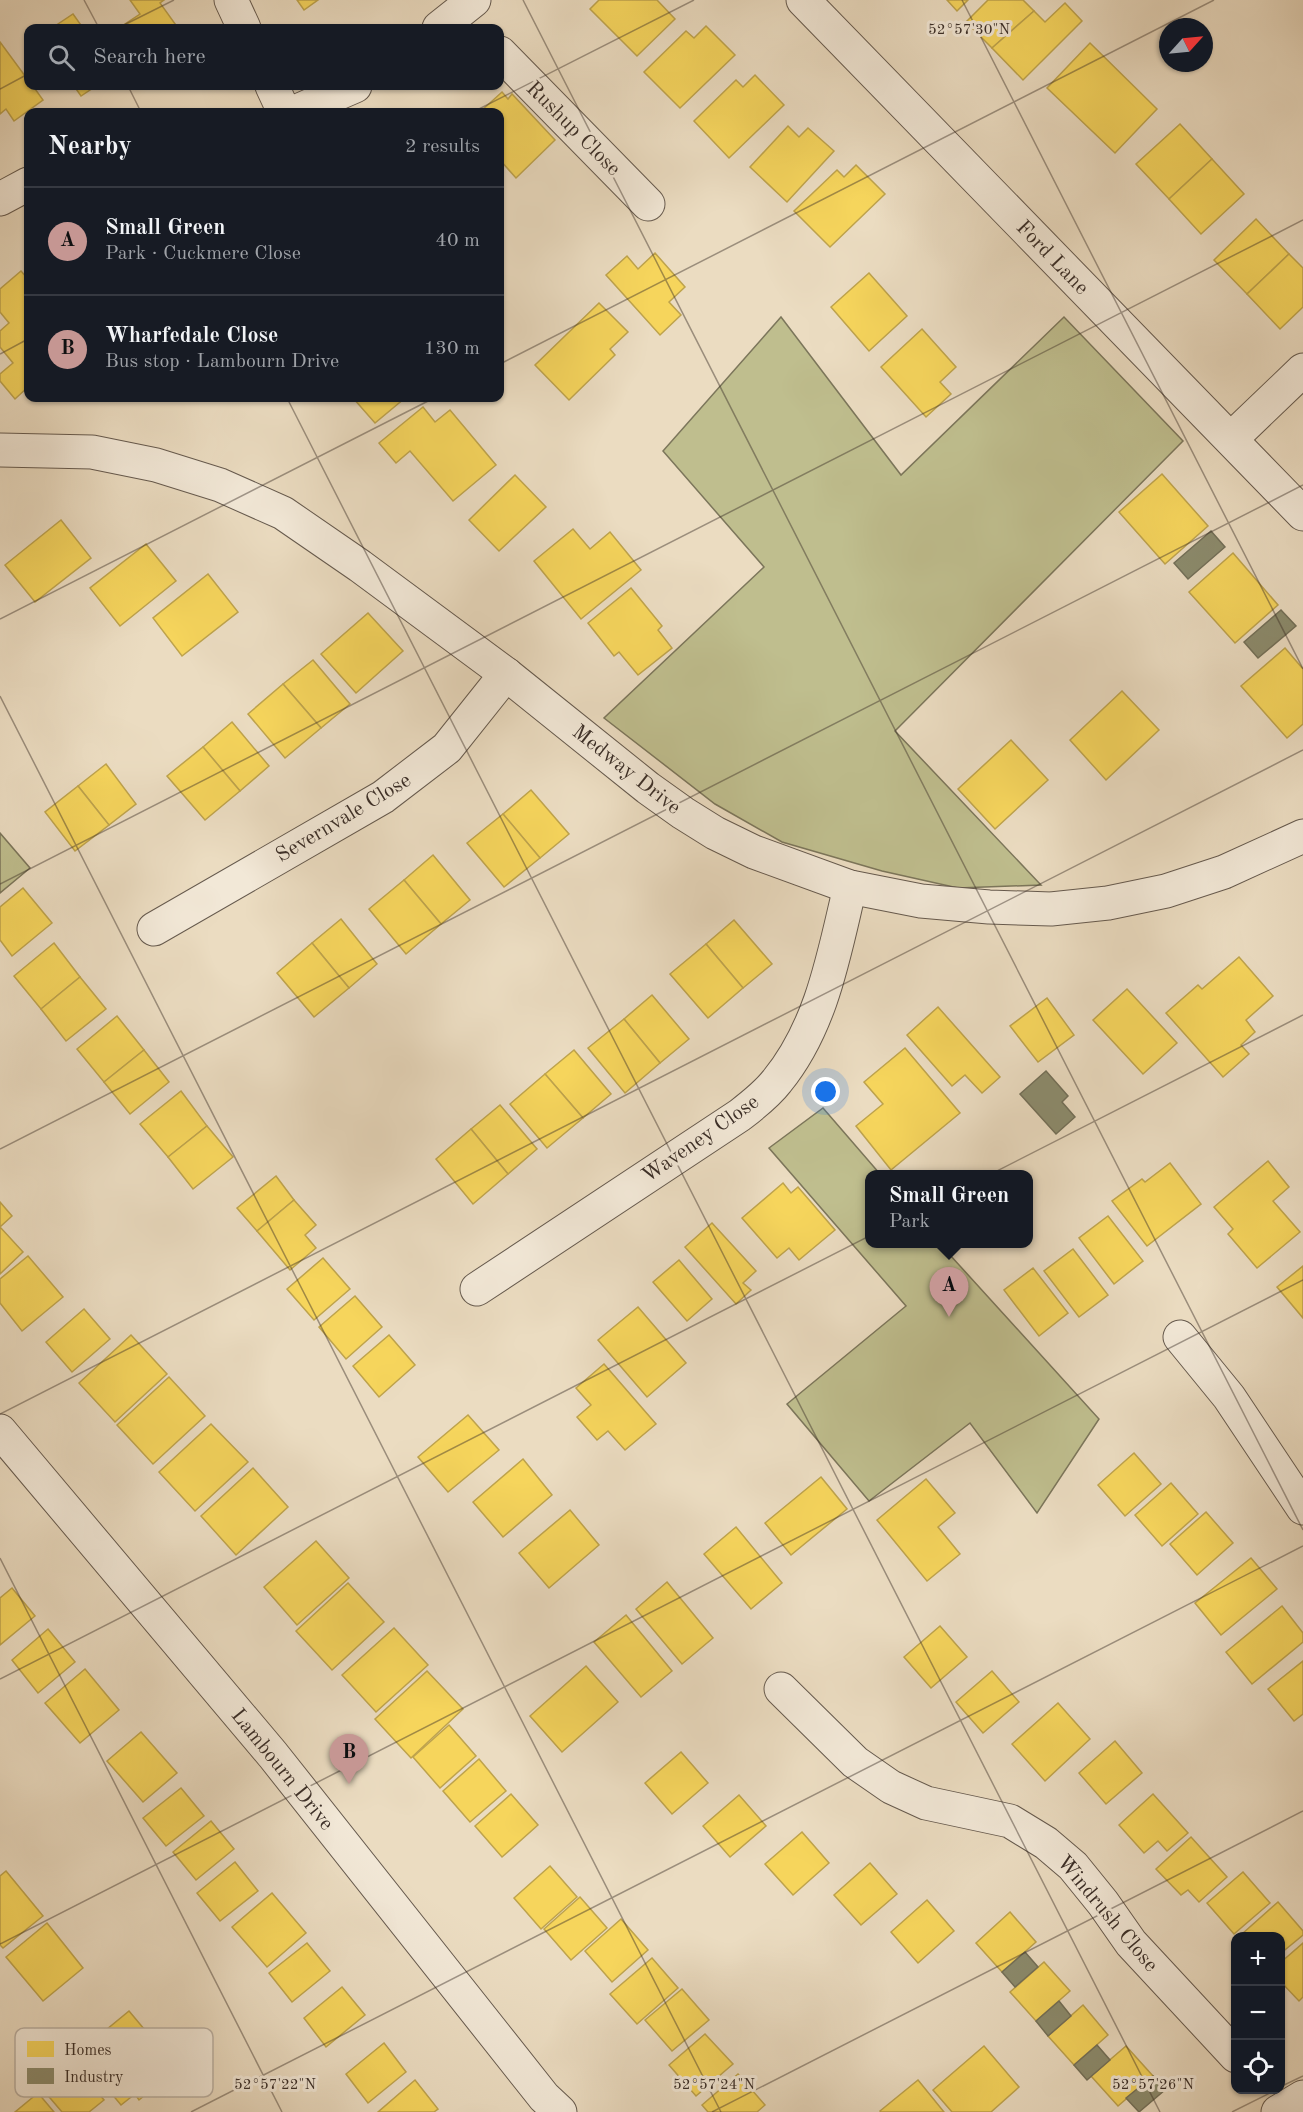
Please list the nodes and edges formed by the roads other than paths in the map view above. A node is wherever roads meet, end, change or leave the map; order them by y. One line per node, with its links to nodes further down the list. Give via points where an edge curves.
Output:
1 (231, 0): 3 (street)
2 (803, 0): 13 (street, Ford Lane)
3 (242, 24)
4 (504, 57): 11 (street, Rushup Close)
5 (274, 90): 7 (street)
6 (346, 90): 8 (street)
7 (282, 108)
8 (304, 108)
9 (24, 186): 10 (street)
10 (0, 199)
11 (648, 204)
12 (1303, 370): 13 (street)
13 (1231, 439): 15 (street, Ford Lane)
14 (0, 450): 16 (street, Medway Drive, via 92,452 156,465 219,485 283,513)
15 (1303, 514)
16 (506, 674): 18 (street, Medway Drive, via 648,788 715,833 754,852); 19 (street, Severnvale Close, via 447,748 383,797)
17 (1303, 836): 18 (street, Medway Drive, via 1224,872 1166,891 1108,903 1052,909 989,907 921,901)
18 (850, 887): 20 (street, Waveney Close, via 816,1013 777,1082 740,1115)
19 (154, 929)
20 (477, 1288)
21 (1180, 1337): 23 (street, via 1229,1397)
22 (0, 1431): 26 (street, Lambourn Drive, via 273,1755 544,2097)
23 (1303, 1508)
24 (781, 1689): 25 (street, Windrush Close, via 855,1762 891,1787 926,1803 1010,1821 1046,1844 1073,1866 1131,1943)
25 (1231, 2051)
26 (560, 2112)

